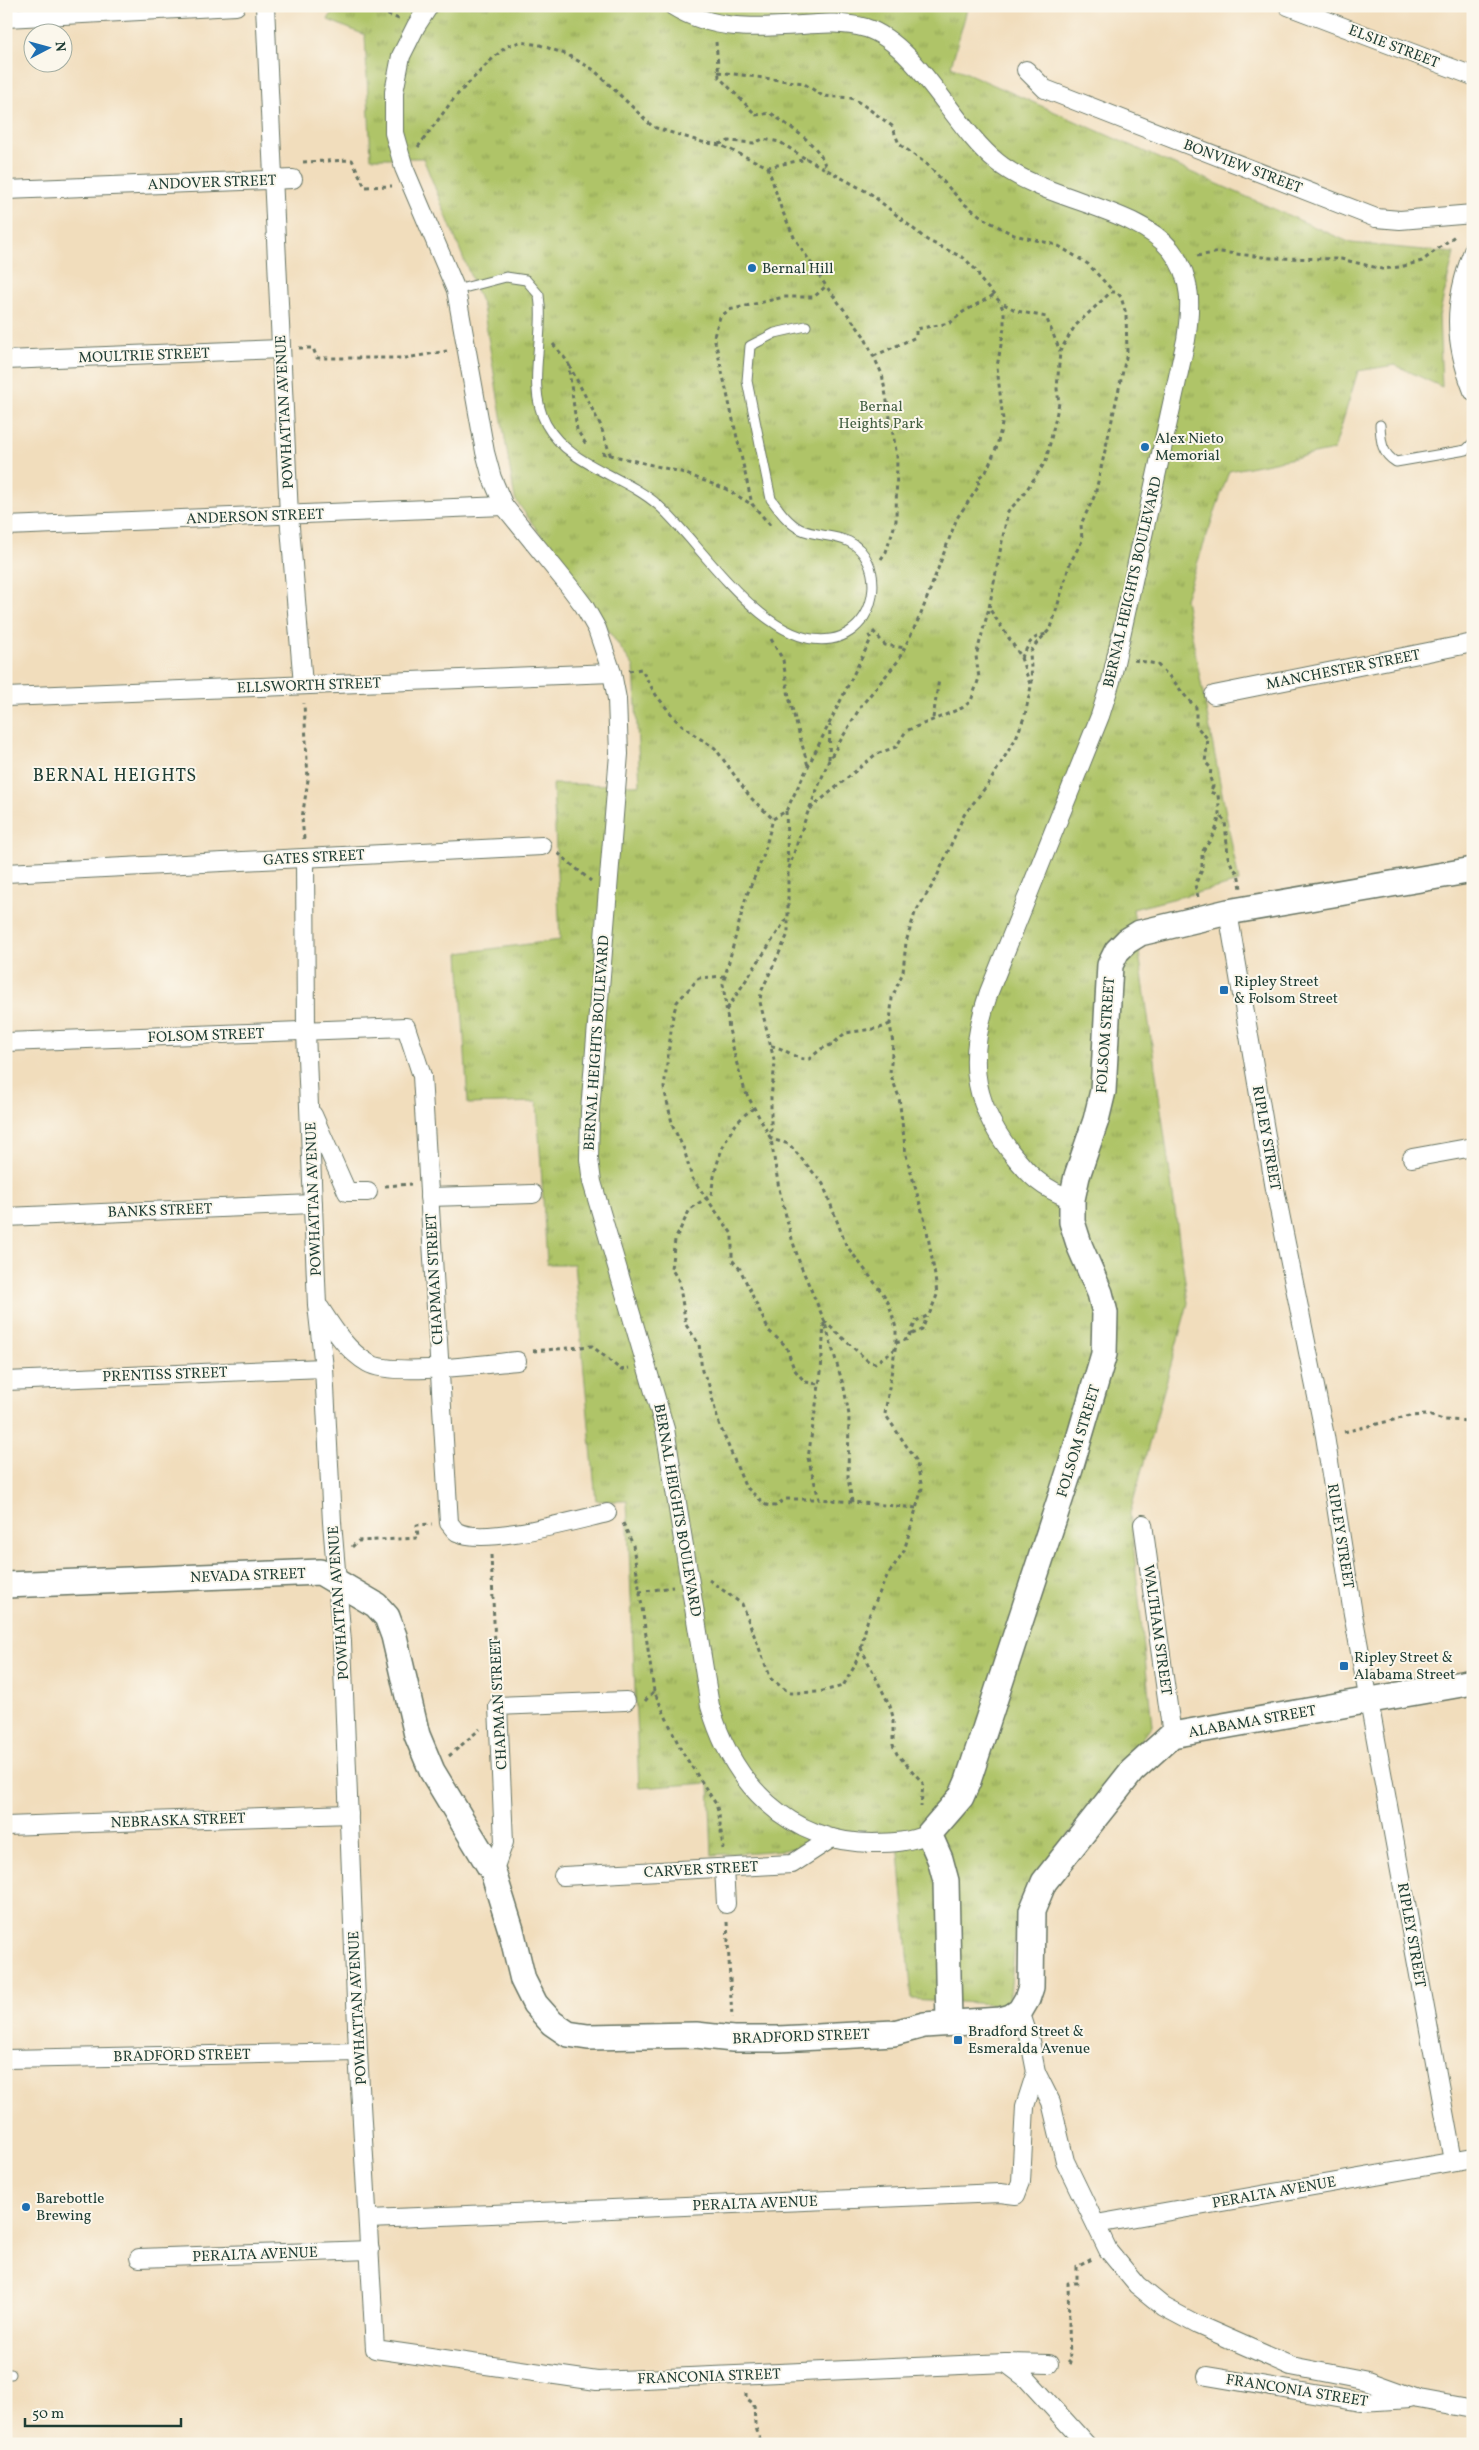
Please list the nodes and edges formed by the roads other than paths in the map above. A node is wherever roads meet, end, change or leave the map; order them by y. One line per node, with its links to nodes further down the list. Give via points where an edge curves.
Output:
1 (236, 6): 6 (street)
2 (265, 6): 10 (street, POWHATTAN AVENUE)
3 (429, 6): 14 (street, BERNAL HEIGHTS BOULEVARD, via 401,56 394,92 394,133 404,168)
4 (673, 6): 43 (street, BERNAL HEIGHTS BOULEVARD, via 690,16 728,26 764,28 846,23 868,29 900,50 966,130 998,163 1038,186 1140,225 1157,236 1180,264 1191,297 1186,340 1116,657 1087,754 986,1002 975,1050 976,1080 983,1106 996,1132 1028,1174 1041,1185)
5 (1288, 6): 8 (street, ELSIE STREET)
6 (6, 18)
7 (1026, 70): 12 (street, BONVIEW STREET, via 1045,89 1376,218 1400,220)
8 (1473, 76)
9 (294, 179): 10 (street, ANDOVER STREET)
10 (273, 180): 11 (street, ANDOVER STREET); 16 (street, POWHATTAN AVENUE)
11 (6, 190)
12 (1473, 214)
13 (1473, 251): 18 (street, via 1463,279 1456,323 1459,350)
14 (456, 290): 15 (lane, via 498,278 526,280 538,295 540,327 536,390 545,422 559,443 658,505 731,587 758,610 790,632 810,639 837,638 855,628 869,608 872,597 868,563 856,547 830,534 800,529 771,499 747,381 750,346 775,333); 21 (street, BERNAL HEIGHTS BOULEVARD, via 485,452)
15 (806, 326)
16 (281, 349): 17 (street, MOULTRIE STREET); 22 (street, POWHATTAN AVENUE)
17 (6, 360)
18 (1473, 391)
19 (1380, 425): 20 (lane, via 1382,446 1387,457 1396,462 1466,450)
20 (1473, 443)
21 (504, 506): 22 (street, ANDERSON STREET); 25 (street, BERNAL HEIGHTS BOULEVARD, via 584,606)
22 (289, 514): 23 (street, ANDERSON STREET); 26 (street, POWHATTAN AVENUE)
23 (6, 526)
24 (1473, 643): 27 (street, MANCHESTER STREET)
25 (612, 673): 26 (street, ELLSWORTH STREET); 62 (street, BERNAL HEIGHTS BOULEVARD, via 619,745 590,1112 589,1159 597,1204 665,1429 710,1706 726,1750 751,1786 777,1812 795,1824)
26 (303, 685): 28 (street, ELLSWORTH STREET)
27 (1214, 695)
28 (6, 697)
29 (542, 846): 30 (street, GATES STREET)
30 (305, 858): 32 (street, GATES STREET); 35 (street, POWHATTAN AVENUE)
31 (1473, 870): 33 (street, FOLSOM STREET)
32 (6, 873)
33 (1236, 910): 43 (street, FOLSOM STREET, via 1140,933 1117,951 1110,965 1102,1091); 56 (street, RIPLEY STREET, via 1275,1189 1325,1436)
34 (406, 1027): 35 (street, FOLSOM STREET); 40 (street, CHAPMAN STREET, via 422,1076)
35 (306, 1032): 36 (street, FOLSOM STREET); 37 (street, POWHATTAN AVENUE)
36 (6, 1042)
37 (309, 1108): 41 (street, via 347,1192); 44 (street, POWHATTAN AVENUE)
38 (1473, 1147): 39 (street)
39 (1412, 1158)
40 (428, 1190): 42 (street); 48 (street, CHAPMAN STREET)
41 (368, 1192)
42 (533, 1194)
43 (1072, 1199): 61 (street, FOLSOM STREET, via 1072,1222 1105,1313 1104,1354 968,1781 961,1797)
44 (313, 1204): 45 (street, BANKS STREET); 46 (street, POWHATTAN AVENUE)
45 (6, 1216)
46 (317, 1304): 48 (street, via 340,1338 368,1363 404,1369); 49 (street, POWHATTAN AVENUE)
47 (517, 1362): 48 (street)
48 (439, 1367): 51 (street, CHAPMAN STREET, via 452,1527 473,1535 528,1532)
49 (324, 1368): 50 (street, PRENTISS STREET); 53 (street, POWHATTAN AVENUE)
50 (6, 1381)
51 (607, 1513)
52 (1143, 1524): 58 (street, WALTHAM STREET)
53 (336, 1581): 54 (street, NEVADA STREET, via 320,1572); 59 (street, POWHATTAN AVENUE, via 342,1642); 64 (street, via 376,1606 387,1617 417,1735 432,1771)
54 (6, 1585)
55 (1473, 1682): 56 (street, ALABAMA STREET)
56 (1369, 1700): 58 (street, ALABAMA STREET); 73 (street, RIPLEY STREET)
57 (626, 1701): 64 (street, CHAPMAN STREET, via 498,1706 504,1842)
58 (1172, 1735): 67 (street, ALABAMA STREET, via 1132,1771 1044,1882 1032,1911 1031,1987)
59 (349, 1814): 60 (street, NEBRASKA STREET); 69 (street, POWHATTAN AVENUE)
60 (6, 1826)
61 (929, 1834): 62 (street, BERNAL HEIGHTS BOULEVARD, via 909,1842 860,1843); 68 (street, via 946,1880)
62 (832, 1838): 63 (street, CARVER STREET, via 792,1864)
63 (724, 1868): 65 (street, CARVER STREET); 66 (street)
64 (493, 1872): 68 (street, BRADFORD STREET, via 523,1980 535,2004 552,2023 568,2034 588,2037 696,2035 779,2039 894,2033 924,2025)
65 (563, 1876)
66 (726, 1904)
67 (1020, 2011): 68 (street, BRADFORD STREET, via 1000,2020); 71 (street)
68 (949, 2023)
69 (358, 2052): 70 (street, BRADFORD STREET); 74 (street, POWHATTAN AVENUE)
70 (6, 2059)
71 (1036, 2072): 74 (street, PERALTA AVENUE, via 1025,2106 1020,2182 1016,2195 1000,2193); 75 (street, FRANCONIA STREET, via 1051,2102 1065,2161)
72 (1473, 2158): 73 (street, PERALTA AVENUE)
73 (1453, 2161): 75 (street, PERALTA AVENUE)
74 (369, 2219): 76 (street, POWHATTAN AVENUE)
75 (1096, 2224): 82 (street, FRANCONIA STREET, via 1108,2250 1137,2285 1164,2307 1291,2366 1368,2381)
76 (370, 2250): 77 (street, PERALTA AVENUE); 78 (street, POWHATTAN AVENUE)
77 (139, 2258)
78 (375, 2348): 79 (street, FRANCONIA STREET, via 582,2380)
79 (1006, 2363): 80 (street, FRANCONIA STREET); 84 (street, via 1026,2378)
80 (1047, 2364)
81 (1207, 2376): 82 (street, FRANCONIA STREET, via 1362,2402)
82 (1418, 2399): 83 (street, FRANCONIA STREET)
83 (1472, 2407)
84 (1086, 2444)

